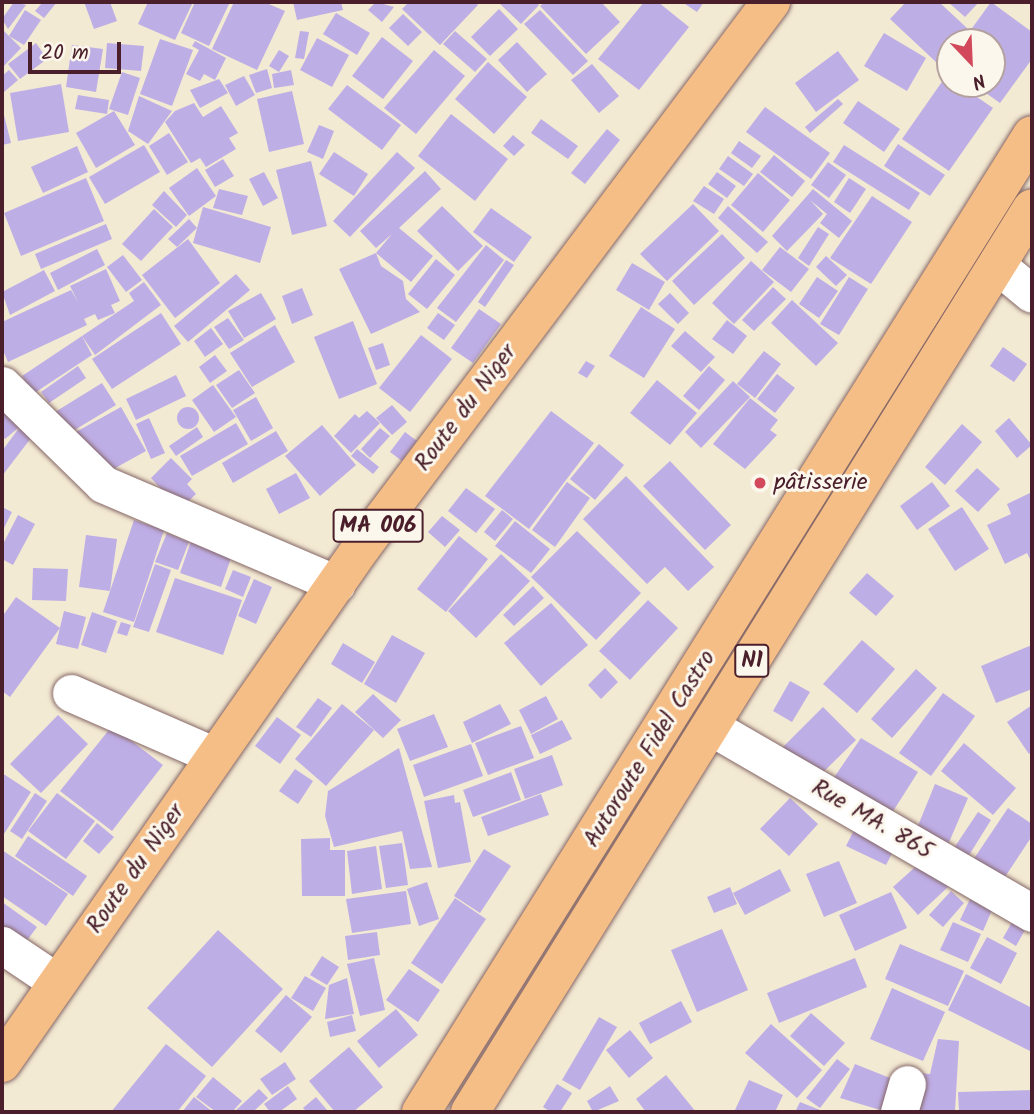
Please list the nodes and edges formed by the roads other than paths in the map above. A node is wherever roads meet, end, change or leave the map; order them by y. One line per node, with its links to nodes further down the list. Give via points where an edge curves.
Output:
1 (771, 2): 7 (main road, Route du Niger / MA 006)
2 (1032, 135): 15 (main road, Autoroute Fidel Castro / N1)
3 (1032, 208): 4 (main road, Autoroute Fidel Castro / N1)
4 (997, 265): 5 (street); 9 (main road, Autoroute Fidel Castro / N1)
5 (1031, 290)
6 (2, 385): 7 (street, via 103,484)
7 (336, 584): 10 (main road, Route du Niger / MA 006)
8 (71, 693): 10 (street)
9 (711, 727): 11 (street, Rue MA. 865); 16 (main road, Autoroute Fidel Castro / N1)
10 (215, 756): 13 (main road, Route du Niger / MA 006)
11 (1032, 913)
12 (2, 945): 13 (street)
13 (57, 982): 14 (main road, Route du Niger / MA 006)
14 (2, 1063)
15 (421, 1112)
16 (470, 1112)

